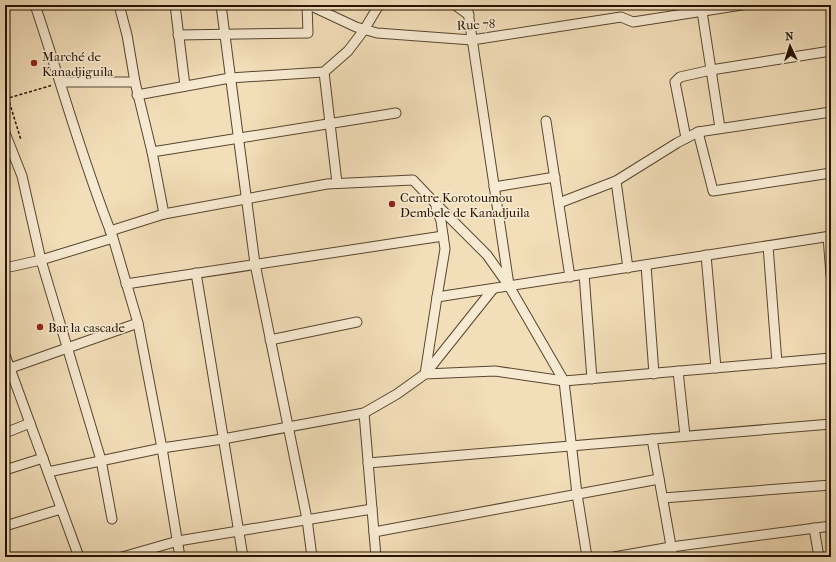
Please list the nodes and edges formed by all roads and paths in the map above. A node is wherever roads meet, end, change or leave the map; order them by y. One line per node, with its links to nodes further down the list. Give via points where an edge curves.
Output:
1 (35, 5): 20 (street)
2 (119, 5): 21 (street)
3 (175, 5): 14 (street)
4 (221, 5): 13 (street)
5 (308, 5): 12 (street, Rue 78); 13 (street, via 308,33)
6 (380, 5): 12 (street)
7 (455, 5): 11 (street)
8 (467, 5): 11 (street)
9 (742, 5): 10 (street, Rue 78)
10 (701, 8): 15 (street, Rue 78, via 632,22 621,17); 17 (street)
11 (469, 15): 15 (street)
12 (364, 30): 15 (street, Rue 78); 18 (street, via 348,51)
13 (225, 34): 14 (street); 19 (street)
14 (178, 35): 22 (street)
15 (472, 40): 42 (street)
16 (831, 51): 17 (street)
17 (711, 70): 31 (street); 35 (street, via 680,77 675,82)
18 (324, 72): 19 (street); 30 (street)
19 (230, 78): 22 (street); 34 (street)
20 (61, 82): 21 (street); 25 (path); 47 (street, via 70,118)
21 (135, 82): 24 (street)
22 (185, 86): 24 (street)
23 (5, 88): 25 (path)
24 (137, 95): 37 (street)
25 (8, 98): 26 (path); 36 (path)
26 (5, 99)
27 (396, 112): 30 (street)
28 (831, 112): 31 (street)
29 (546, 121): 39 (street)
30 (330, 123): 34 (street); 41 (street)
31 (720, 128): 32 (street)
32 (698, 132): 35 (street); 38 (street, via 713,192)
33 (5, 133): 52 (street, via 22,176)
34 (238, 138): 37 (street); 43 (street)
35 (686, 138): 40 (street)
36 (21, 140)
37 (152, 152): 46 (street)
38 (831, 173)
39 (555, 177): 42 (street); 45 (street)
40 (616, 181): 45 (street); 56 (street)
41 (337, 183): 43 (street); 44 (street, via 413,180)
42 (494, 187): 62 (street)
43 (246, 199): 46 (street); 53 (street)
44 (435, 203): 48 (street); 62 (street, via 487,255)
45 (559, 203): 60 (street)
46 (164, 214): 47 (street)
47 (112, 234): 52 (street); 61 (street)
48 (443, 236): 53 (street); 64 (street, via 445,249)
49 (830, 236): 50 (street); 59 (street)
50 (768, 246): 51 (street); 71 (street)
51 (706, 255): 54 (street); 72 (street)
52 (41, 260): 55 (street); 68 (street)
53 (255, 264): 57 (street); 67 (street)
54 (646, 265): 56 (street); 76 (street)
55 (5, 268)
56 (628, 268): 58 (street)
57 (196, 274): 61 (street); 85 (street)
58 (584, 274): 60 (street); 77 (street)
59 (831, 275)
60 (570, 277): 62 (street)
61 (126, 284): 66 (street)
62 (509, 286): 63 (street); 78 (street)
63 (493, 289): 64 (street); 75 (street)
64 (437, 297): 75 (street)
65 (357, 322): 67 (street)
66 (138, 323): 68 (street); 88 (street)
67 (270, 340): 82 (street)
68 (67, 348): 73 (street); 90 (street)
69 (5, 355): 73 (street)
70 (831, 358): 71 (street)
71 (777, 363): 72 (street)
72 (716, 368): 74 (street)
73 (7, 369): 80 (street)
74 (678, 371): 76 (street); 84 (street)
75 (425, 374): 78 (street, via 495,370); 79 (street)
76 (654, 374): 77 (street)
77 (592, 379): 78 (street)
78 (564, 382): 87 (street)
79 (364, 413): 82 (street); 91 (street)
80 (30, 423): 83 (street); 89 (street)
81 (831, 424): 84 (street)
82 (288, 427): 85 (street); 101 (street)
83 (5, 433)
84 (685, 436): 86 (street)
85 (223, 439): 88 (street); 105 (street)
86 (652, 439): 87 (street); 94 (street)
87 (571, 446): 91 (street); 96 (street)
88 (162, 448): 90 (street); 107 (street)
89 (43, 458): 92 (street); 93 (street)
90 (101, 460): 93 (street); 100 (street)
91 (368, 462): 99 (street)
92 (5, 470)
93 (48, 472): 98 (street)
94 (659, 479): 96 (street); 97 (street)
95 (831, 484): 97 (street)
96 (577, 494): 106 (street); 115 (street)
97 (663, 498): 108 (street)
98 (61, 509): 102 (street); 109 (street)
99 (372, 509): 101 (street); 106 (street)
100 (112, 519)
101 (307, 519): 105 (street); 113 (street)
102 (5, 526)
103 (831, 526): 104 (street)
104 (814, 528): 108 (street); 118 (street)
105 (239, 531): 107 (street); 112 (street)
106 (374, 532): 114 (street)
107 (178, 541): 110 (street); 111 (street)
108 (671, 547): 116 (street); 117 (street)
109 (79, 557)
110 (122, 557)
111 (180, 557)
112 (243, 557)
113 (312, 557)
114 (376, 557)
115 (587, 557)
116 (614, 557)
117 (673, 557)
118 (819, 557)

